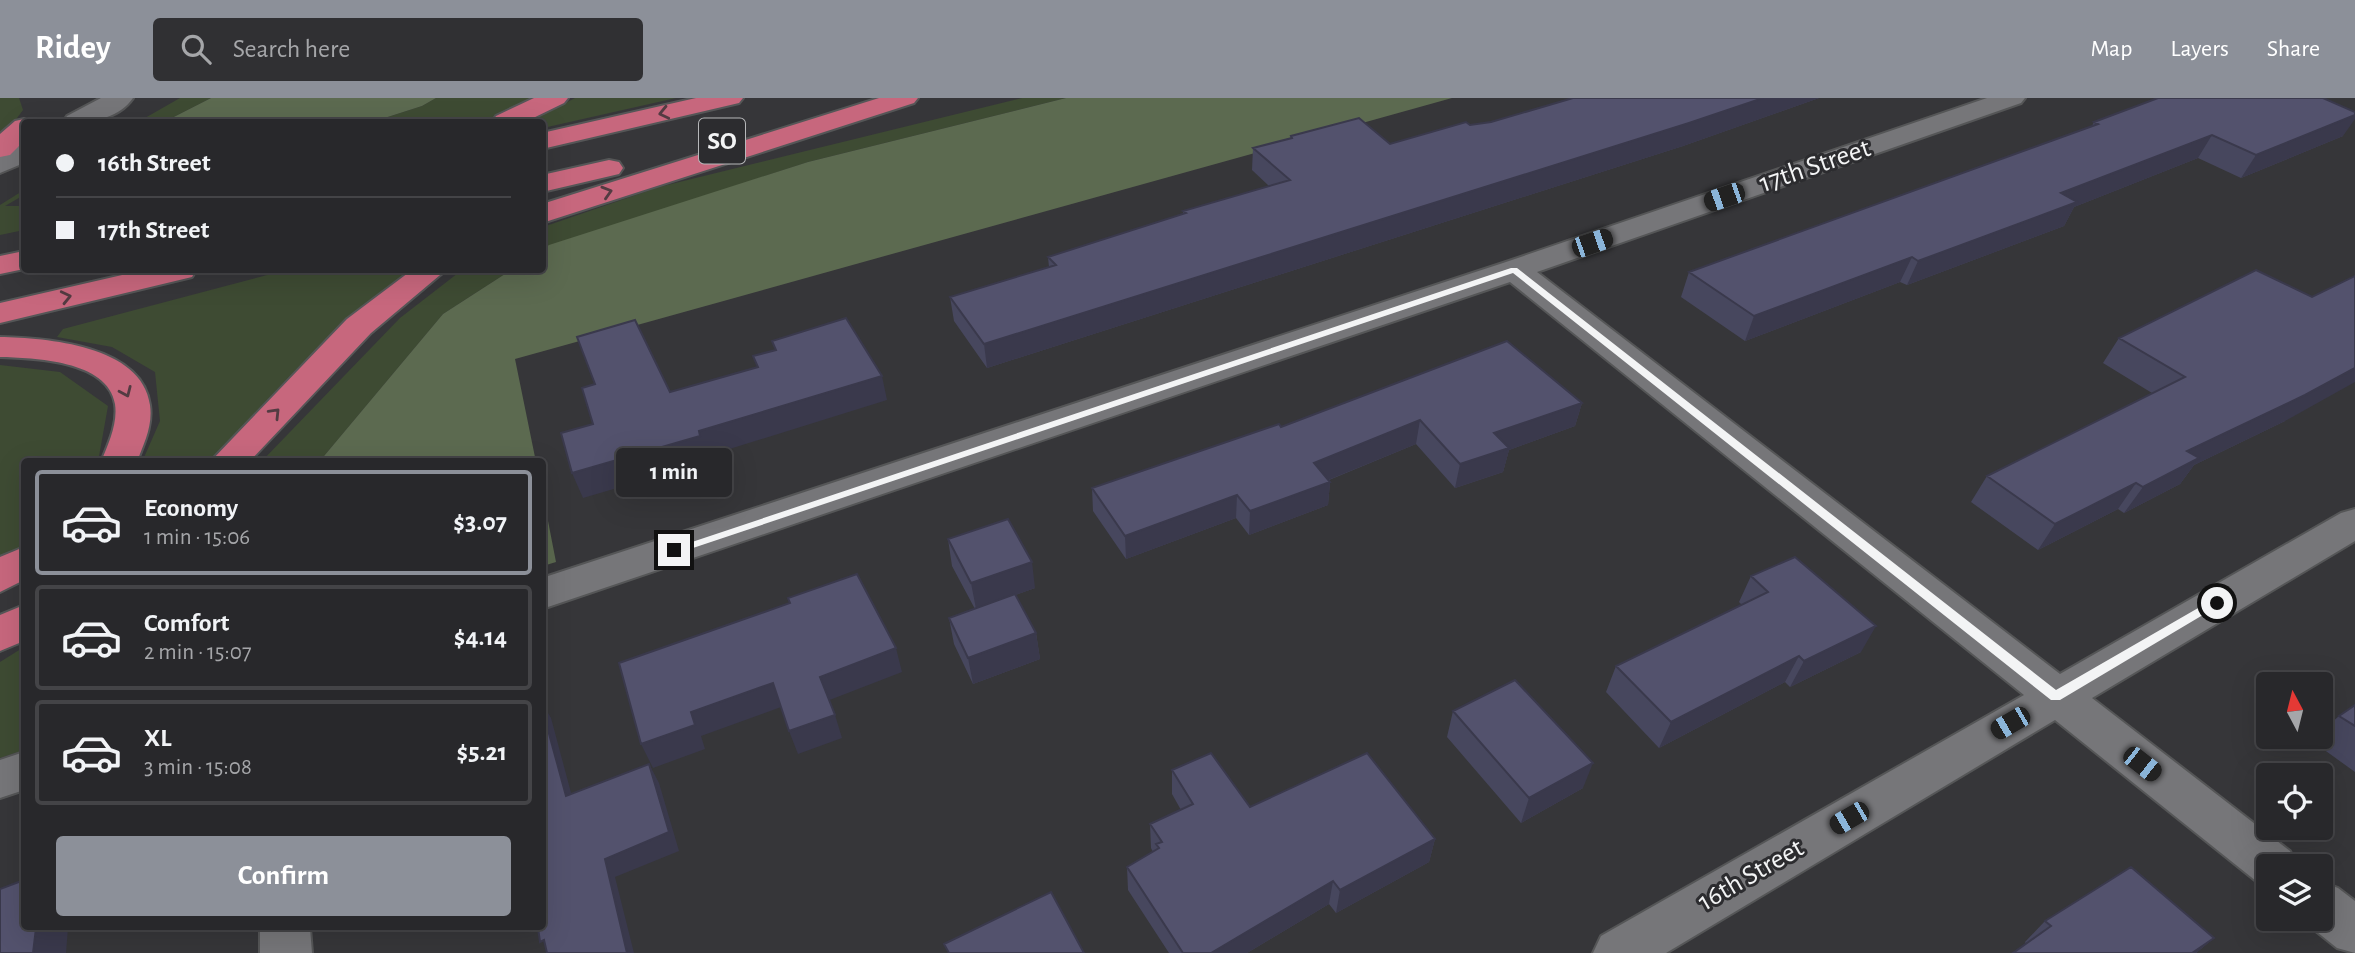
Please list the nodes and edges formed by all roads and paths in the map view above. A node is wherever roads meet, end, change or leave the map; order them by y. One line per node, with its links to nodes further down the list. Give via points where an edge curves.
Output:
1 (120, 98): 6 (street)
2 (555, 98): 7 (highway)
3 (730, 98): 9 (highway, SO, one-way to 9)
4 (904, 98): 13 (highway, SO); 14 (highway, one-way to 4)
5 (2012, 98): 17 (street, 17th Street)
6 (82, 119)
7 (511, 119)
8 (21, 129): 10 (highway)
9 (546, 140)
10 (0, 149)
11 (21, 154): 12 (street)
12 (0, 165)
13 (546, 183)
14 (546, 213)
15 (21, 261): 16 (highway)
16 (0, 265)
17 (1514, 270): 27 (street, 17th Street); 30 (street)
18 (168, 273): 20 (highway, one-way to 18)
19 (427, 273): 23 (highway, one-way to 19, via 359,326)
20 (0, 313)
21 (0, 347): 22 (highway, one-way to 22, via 73,353 109,369 122,382 133,415 131,435)
22 (121, 458)
23 (232, 458)
24 (2355, 523): 30 (street, 16th Street)
25 (21, 563): 26 (highway)
26 (0, 578)
27 (546, 593)
28 (21, 623): 29 (highway)
29 (0, 635)
30 (2056, 696): 33 (street); 38 (street, 16th Street)
31 (21, 772): 32 (street)
32 (0, 779)
33 (2258, 854)
34 (2333, 914): 36 (street)
35 (285, 930): 37 (street)
36 (2355, 931)
37 (286, 953)
38 (1619, 953)

